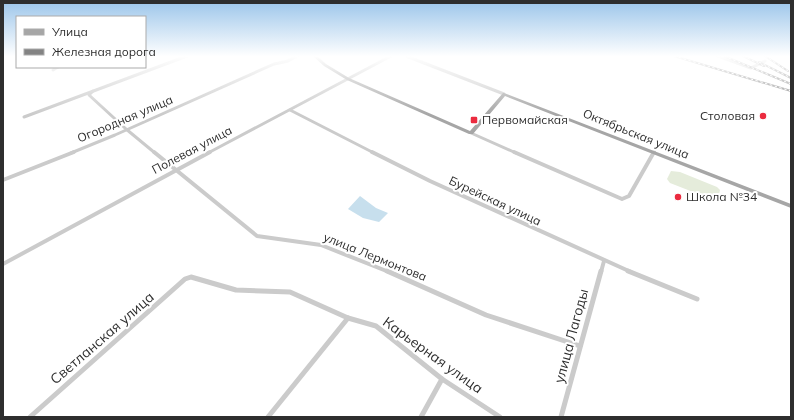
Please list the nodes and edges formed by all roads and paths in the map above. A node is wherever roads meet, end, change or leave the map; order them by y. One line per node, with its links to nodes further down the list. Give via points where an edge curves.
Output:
1 (134, 76): 7 (street)
2 (248, 76): 11 (street, Огородная улица)
3 (342, 76): 6 (main road)
4 (354, 76): 6 (street, Полевая улица)
5 (457, 76): 8 (street, Октябрьская улица)
6 (348, 79): 9 (street, Полевая улица); 12 (main road)
7 (93, 91): 10 (street); 11 (street, улица Лермонтова, via 90,95)
8 (504, 94): 12 (main road); 13 (main road, Октябрьская улица)
9 (290, 110): 14 (street, Полевая улица); 17 (street, Бурейская улица, via 430,181)
10 (24, 117)
11 (126, 129): 14 (street, улица Лермонтова); 15 (street, Огородная улица)
12 (471, 133): 13 (street, via 622,199 629,196)
13 (654, 152): 16 (main road, Октябрьская улица)
14 (175, 170): 18 (street, Полевая улица); 22 (street, улица Лермонтова, via 257,236 321,245 492,317)
15 (3, 180)
16 (791, 206)
17 (604, 261): 20 (street, Бурейская улица); 22 (street, улица Лагоды)
18 (3, 264)
19 (189, 277): 21 (street, Карьерная улица, via 236,290 287,291); 24 (street, Светланская улица)
20 (697, 299)
21 (348, 318): 23 (street, Карьерная улица, via 382,330); 25 (street)
22 (580, 346): 28 (street, улица Лагоды)
23 (442, 379): 26 (street); 27 (street, Карьерная улица)
24 (30, 417)
25 (268, 417)
26 (421, 417)
27 (500, 417)
28 (561, 417)

